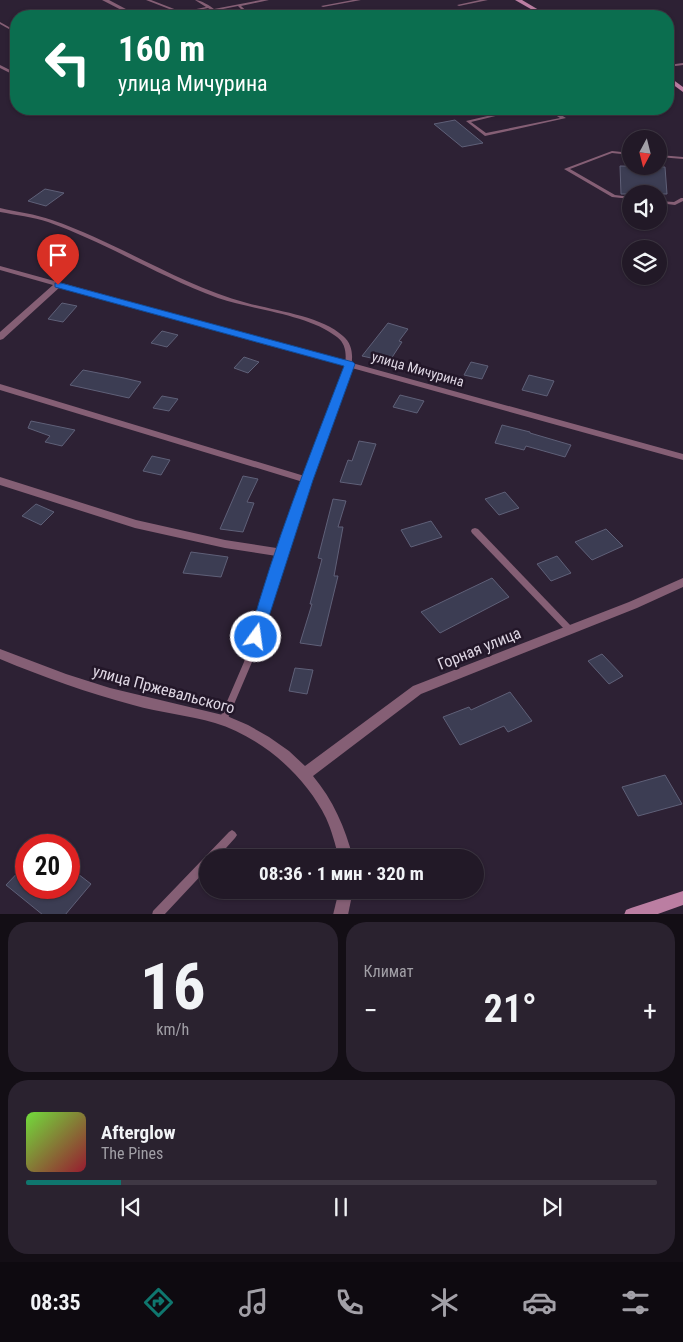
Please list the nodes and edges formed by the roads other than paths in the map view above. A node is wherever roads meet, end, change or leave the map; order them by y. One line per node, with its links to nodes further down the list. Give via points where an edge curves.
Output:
1 (105, 0): 12 (street)
2 (148, 0): 13 (lane)
3 (197, 0): 11 (lane)
4 (267, 0): 9 (lane)
5 (359, 0): 10 (lane)
6 (486, 0): 8 (lane)
7 (518, 0): 16 (main road)
8 (459, 5)
9 (238, 6): 11 (lane, via 213,10); 15 (lane)
10 (323, 6)
11 (210, 7): 14 (lane)
12 (124, 10)
13 (174, 10)
14 (199, 10)
15 (243, 10)
16 (533, 10)
17 (495, 115): 18 (lane, via 468,121 485,135 564,118)
18 (559, 115)
19 (622, 153): 22 (lane, via 612,152 566,169 614,196)
20 (668, 157): 21 (lane)
21 (683, 158)
22 (622, 197)
23 (683, 199): 24 (lane, via 675,204)
24 (667, 203)
25 (0, 210): 29 (lane, via 54,222 184,283 326,328 346,342)
26 (0, 268): 27 (street, улица Мичурина)
27 (58, 285): 28 (street); 29 (street, улица Мичурина)
28 (0, 337)
29 (350, 364): 31 (street, улица Мичурина); 32 (lane)
30 (0, 387): 32 (street)
31 (683, 457)
32 (307, 480): 35 (lane)
33 (0, 482): 35 (street, via 135,524 224,544)
34 (476, 531): 37 (lane)
35 (283, 553): 39 (lane, via 248,662)
36 (683, 582): 37 (street, Горная улица)
37 (570, 630): 40 (street, Горная улица, via 418,690)
38 (0, 654): 39 (street, улица Пржевальского, via 68,681 115,695)
39 (223, 720): 40 (street, улица Пржевальского, via 270,745)
40 (305, 774): 43 (street, улица Пржевальского, via 335,824)
41 (232, 834): 42 (lane)
42 (218, 849)
43 (343, 849)
44 (199, 870): 47 (lane)
45 (683, 898): 49 (main road)
46 (344, 899): 48 (street)
47 (157, 914)
48 (340, 914)
49 (631, 914)

